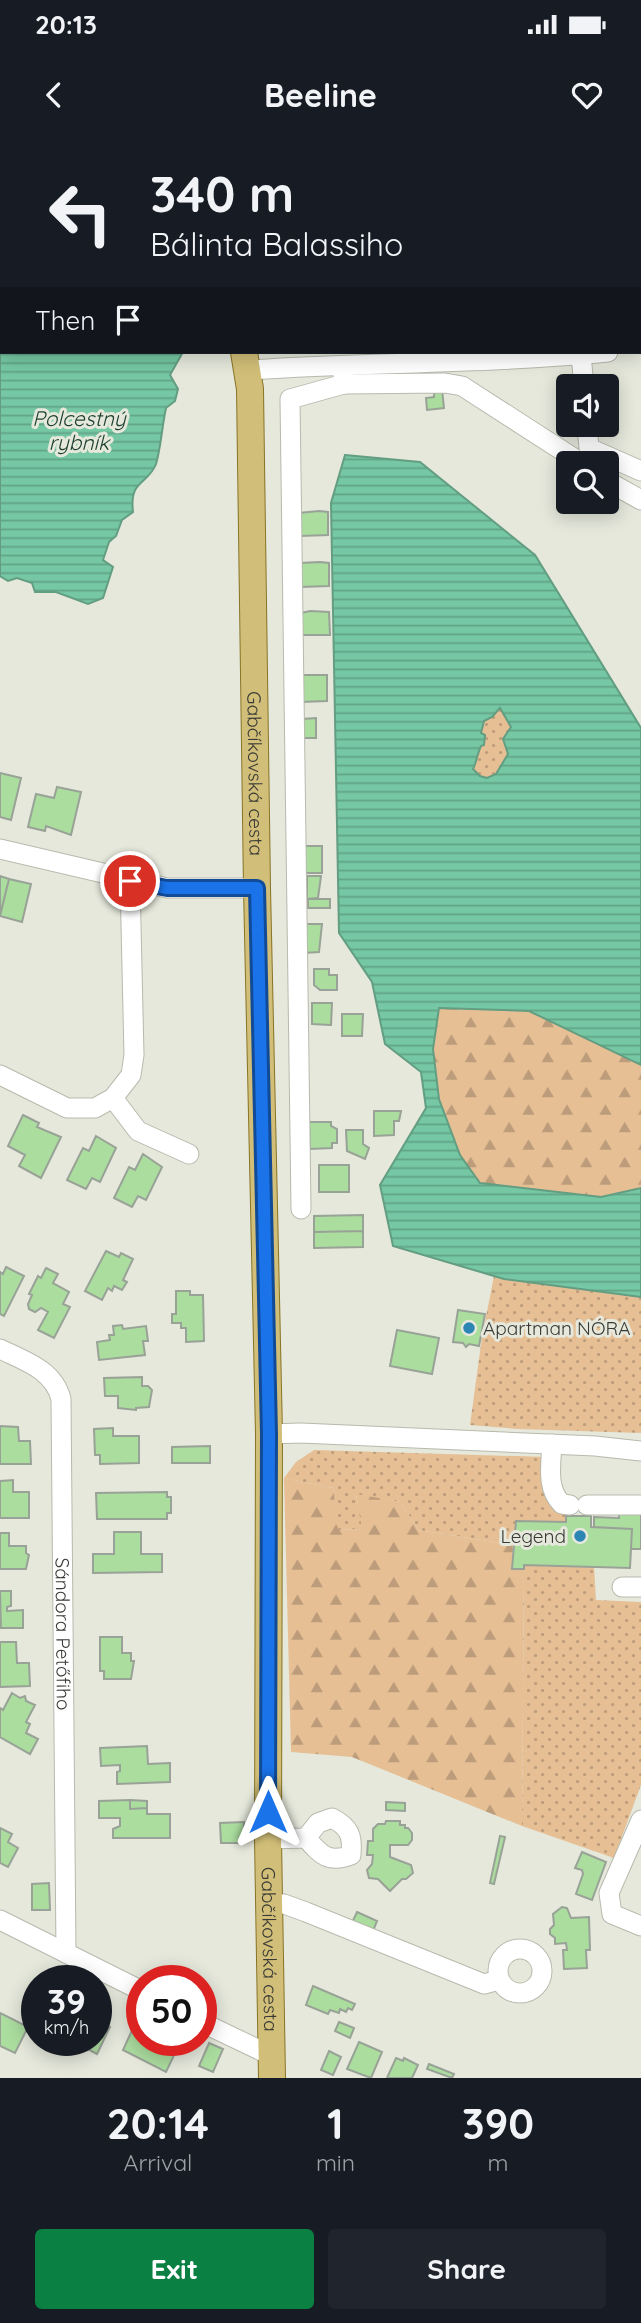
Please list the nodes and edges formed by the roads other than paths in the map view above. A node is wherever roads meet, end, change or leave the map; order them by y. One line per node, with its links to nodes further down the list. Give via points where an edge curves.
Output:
1 (581, 354): 2 (street, via 519,359); 5 (street)
2 (383, 357): 4 (street)
3 (246, 361): 4 (street); 14 (main road, Gabčíkovská cesta)
4 (342, 364): 6 (street)
5 (583, 374)
6 (344, 384): 7 (street, via 462,386); 18 (street, via 290,399)
7 (572, 451)
8 (619, 466): 9 (street)
9 (641, 471)
10 (619, 488): 11 (street)
11 (641, 500)
12 (0, 849): 13 (street)
13 (130, 881): 14 (street, via 167,888); 16 (street, via 135,1055 131,1075)
14 (257, 888): 20 (main road, Gabčíkovská cesta)
15 (0, 1075): 16 (street, via 67,1108 95,1108)
16 (113, 1098): 17 (street, via 138,1131)
17 (189, 1154)
18 (301, 1209)
19 (0, 1349): 30 (street, Sándora Petőfiho, via 45,1371 58,1386 61,1399)
20 (269, 1434): 21 (street); 26 (main road, Gabčíkovská cesta)
21 (552, 1444): 22 (street); 23 (street, via 550,1475 555,1498 562,1504)
22 (641, 1451)
23 (641, 1505)
24 (641, 1820): 29 (street, via 609,1893 612,1914)
25 (306, 1838): 26 (street)
26 (268, 1839): 27 (main road, Gabčíkovská cesta)
27 (269, 1903): 31 (street, via 306,1912 484,1984); 34 (main road, Gabčíkovská cesta)
28 (0, 1920): 30 (street)
29 (641, 1926)
30 (66, 1952): 32 (street)
31 (499, 1980)
32 (126, 1983)
33 (217, 2032): 34 (street)
34 (272, 2067)

